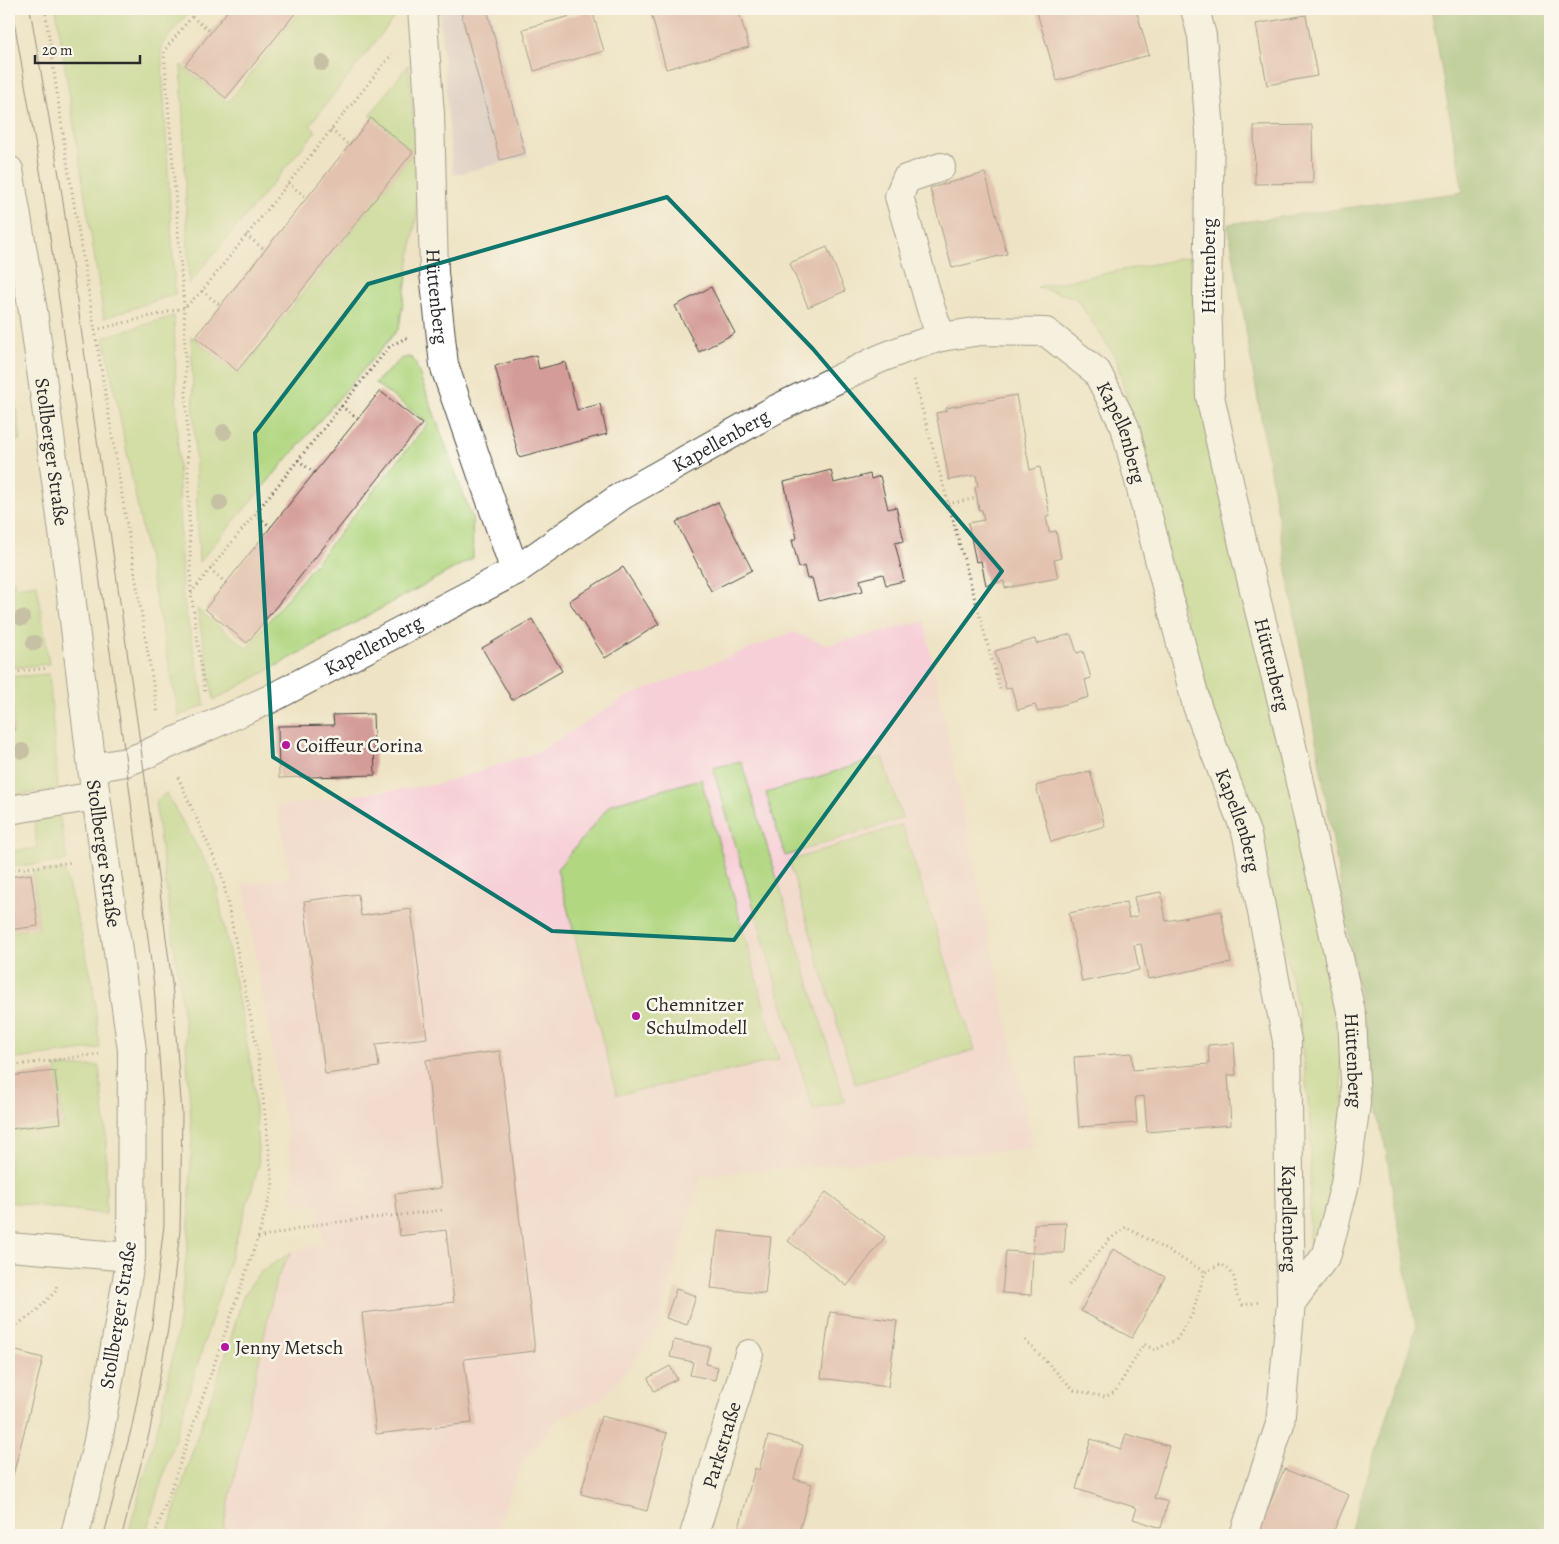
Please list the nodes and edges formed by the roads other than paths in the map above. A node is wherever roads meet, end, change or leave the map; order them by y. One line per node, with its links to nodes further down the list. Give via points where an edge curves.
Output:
1 (1195, 9): 12 (street, Hüttenberg, via 1202,36 1210,131 1207,298 1210,396 1352,1016 1356,1102 1346,1184 1327,1254)
2 (423, 21): 6 (street, Hüttenberg, via 430,114 434,274 444,365)
3 (941, 167): 5 (street, via 906,179 899,196 930,309)
4 (9, 170): 7 (street, Stollberger Straße, via 33,311)
5 (941, 337): 6 (street, Kapellenberg, via 879,359 778,408 623,495); 12 (street, Kapellenberg, via 981,331 1046,332 1097,372 1126,428 1197,706 1247,835 1287,1041)
6 (515, 570): 7 (street, Kapellenberg, via 270,699 126,762)
7 (92, 768): 8 (street, Stollberger Straße)
8 (96, 796): 9 (street); 11 (street, Stollberger Straße, via 132,1050)
9 (9, 810)
10 (9, 1247): 11 (street)
11 (131, 1257): 14 (street, Stollberger Straße, via 98,1441)
12 (1291, 1297): 16 (street, Kapellenberg, via 1280,1424)
13 (749, 1354): 15 (street, Parkstraße)
14 (75, 1535)
15 (694, 1535)
16 (1244, 1535)

